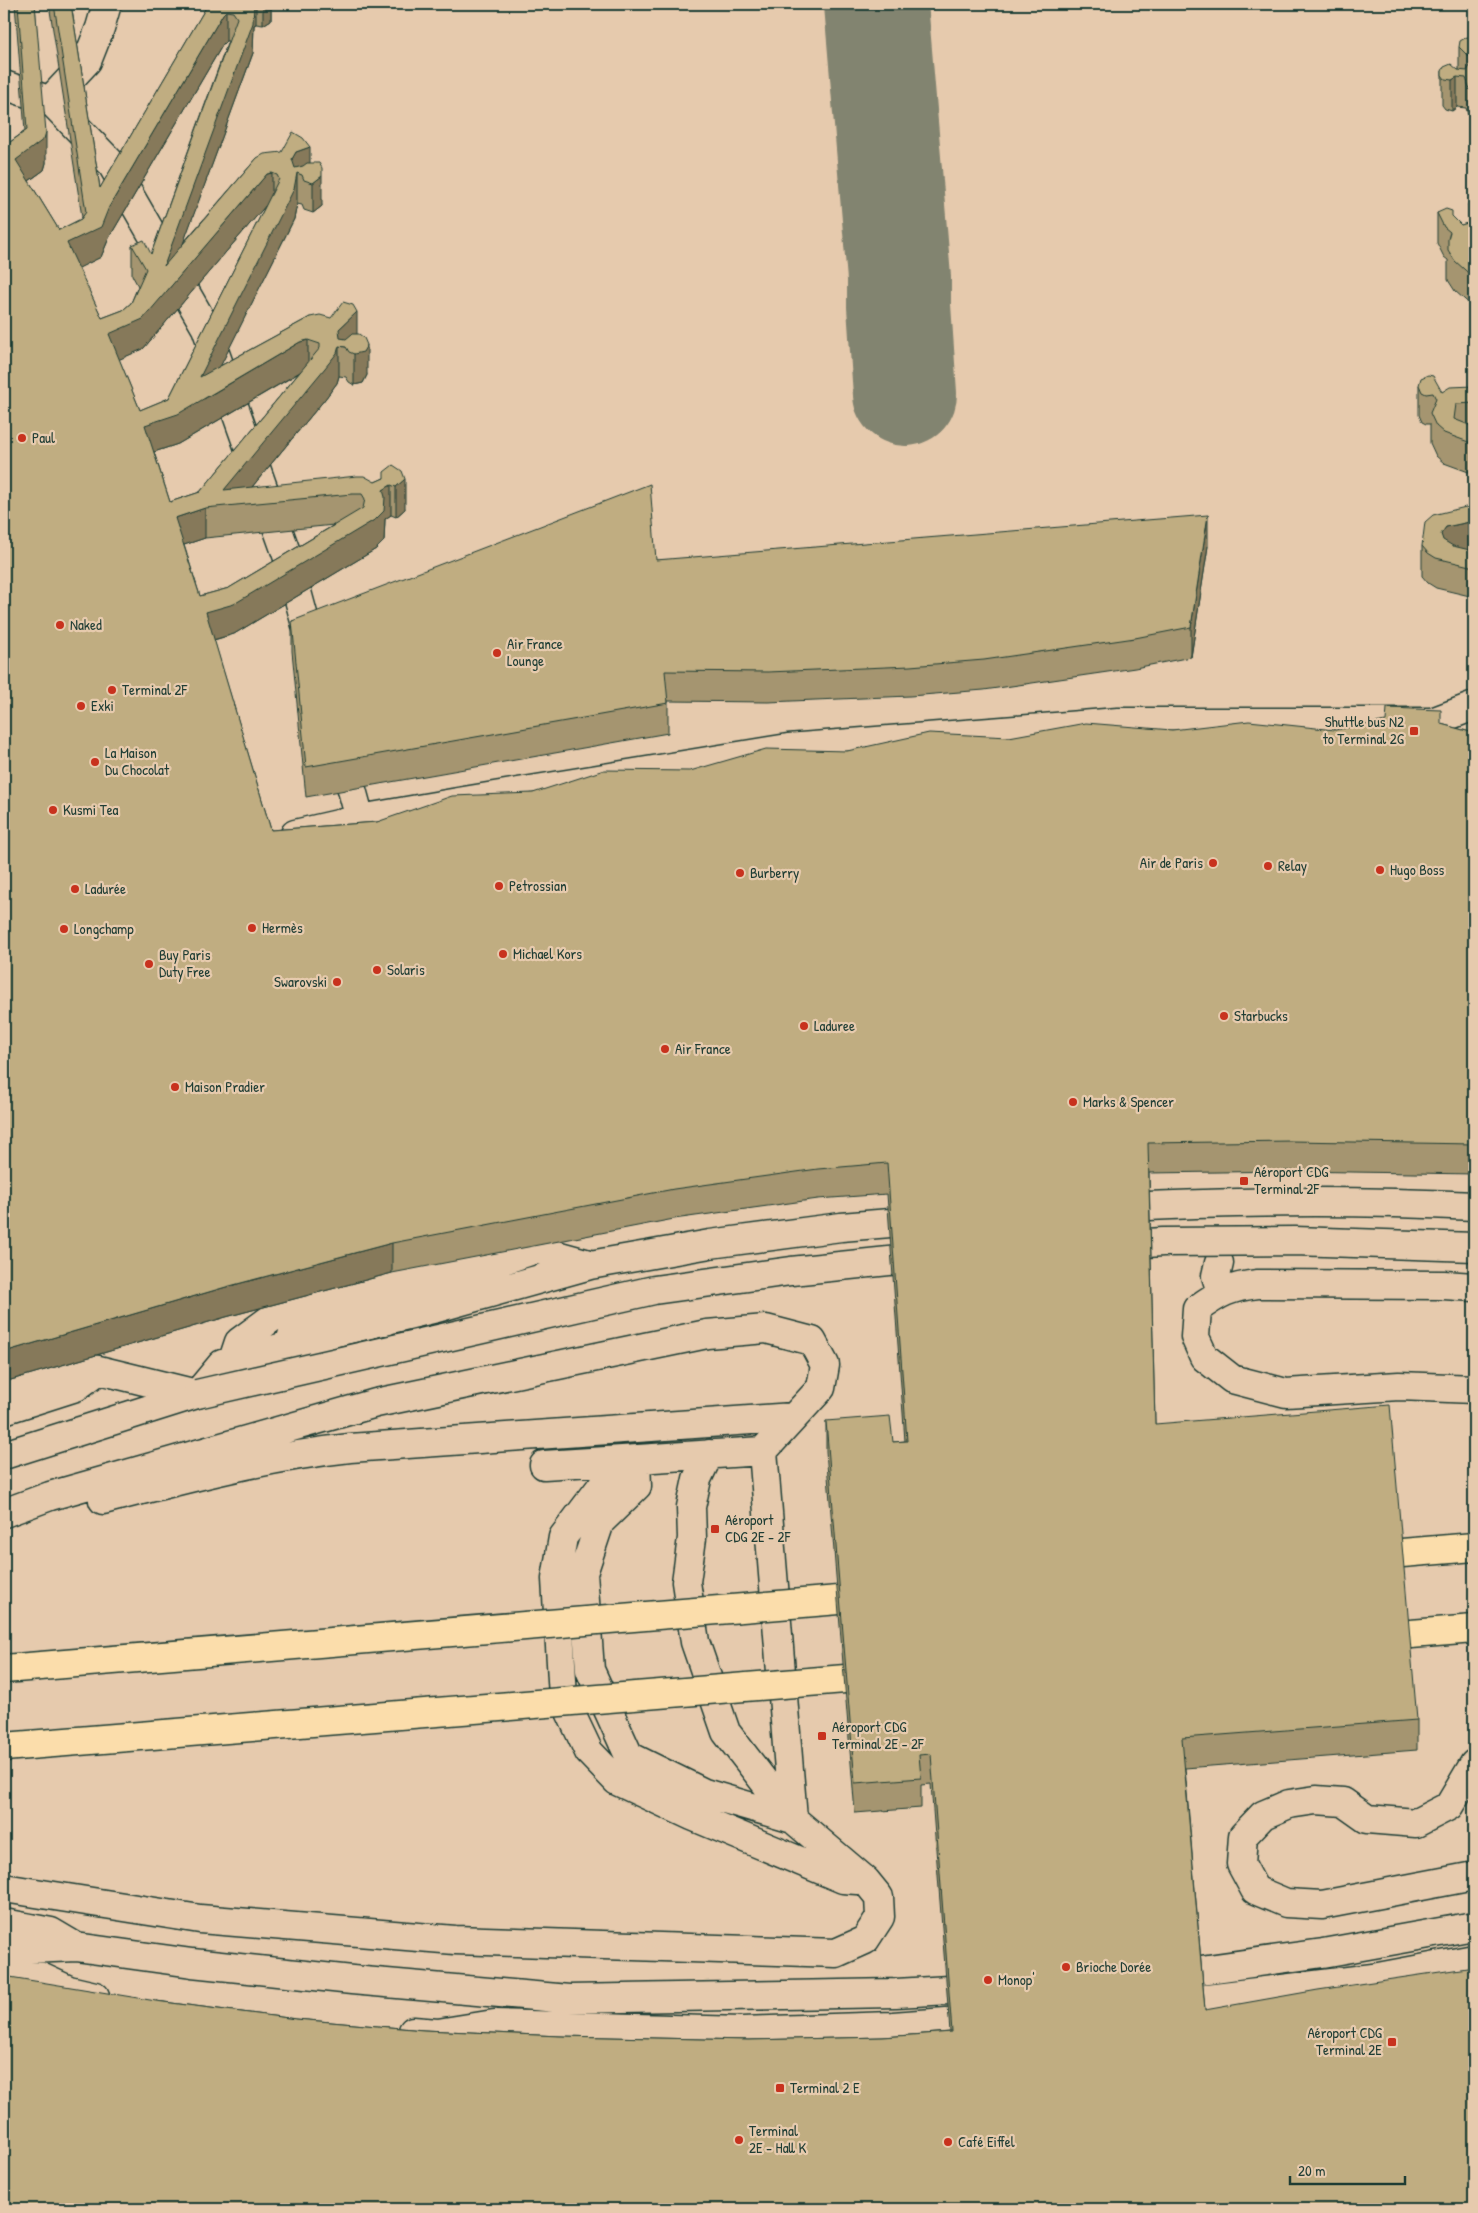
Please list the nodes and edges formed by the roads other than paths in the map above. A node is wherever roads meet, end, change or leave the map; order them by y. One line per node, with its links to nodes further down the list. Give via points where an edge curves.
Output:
1 (107, 4): 3 (lane, via 87,61)
2 (4, 85): 3 (lane)
3 (51, 101): 4 (lane, via 110,163 206,328 286,555)
4 (321, 678)
5 (1474, 706): 7 (lane, via 1432,722 1118,722 788,748)
6 (334, 725): 7 (lane)
7 (360, 819): 8 (lane)
8 (274, 838)
9 (1474, 1206): 10 (lane, via 1268,1202)
10 (1091, 1209)
11 (956, 1218): 20 (lane, via 832,1228 710,1244)
12 (444, 1237): 13 (lane); 25 (lane, via 345,1319); 26 (lane, via 407,1241 315,1313 293,1333)
13 (491, 1237): 17 (lane); 24 (lane, via 414,1288 393,1306)
14 (399, 1242): 27 (lane, via 367,1248 239,1342)
15 (1087, 1246): 16 (lane, bridge, via 1294,1241)
16 (1474, 1247)
17 (533, 1250): 20 (lane); 23 (lane, via 464,1276 444,1290)
18 (957, 1255): 31 (lane, bridge, via 790,1271 654,1290)
19 (1219, 1263): 22 (lane, via 1216,1276)
20 (590, 1265): 23 (lane)
21 (1474, 1288): 22 (lane, via 1258,1284)
22 (1221, 1292): 30 (lane, via 1197,1309 1194,1337 1204,1356 1232,1379 1286,1393 1399,1386)
23 (434, 1309): 24 (lane)
24 (386, 1321): 25 (lane)
25 (333, 1333): 26 (lane)
26 (289, 1345): 27 (lane)
27 (232, 1360): 31 (lane, via 222,1364)
28 (99, 1370): 29 (lane, via 73,1366); 31 (lane); 32 (lane, via 76,1387)
29 (4, 1388)
30 (1474, 1390)
31 (197, 1394): 36 (lane)
32 (4, 1410)
33 (793, 1417): 34 (lane); 39 (lane, via 305,1453); 40 (lane, via 821,1388 825,1365 812,1341 766,1329 707,1334 376,1403 50,1496)
34 (763, 1451): 35 (lane); 51 (lane)
35 (710, 1454): 37 (lane); 51 (lane, via 697,1479 691,1507 692,1538 686,1582 695,1642 726,1732)
36 (4, 1455)
37 (636, 1460): 38 (lane); 51 (lane, via 637,1486 600,1522 583,1573 590,1670 629,1756 704,1793); 53 (lane, via 610,1475 563,1537 556,1578 563,1697 589,1752 617,1781 843,1879)
38 (544, 1465)
39 (102, 1500)
40 (4, 1513)
41 (1474, 1547): 42 (main road, bridge)
42 (1346, 1558)
43 (902, 1595): 46 (main road, bridge)
44 (1474, 1629): 45 (main road, bridge)
45 (1345, 1639)
46 (4, 1669)
47 (908, 1674): 48 (main road, bridge)
48 (4, 1747)
49 (1474, 1764): 50 (lane)
50 (1466, 1795): 52 (lane, via 1416,1823 1367,1819 1343,1802 1316,1800 1289,1804 1263,1815 1243,1836 1241,1864 1255,1890 1286,1902 1322,1905)
51 (793, 1819): 53 (lane)
52 (1474, 1876)
53 (866, 1881): 54 (lane, via 879,1897 880,1917 865,1940 836,1953 455,1940 200,1919)
54 (4, 1888)
55 (4, 1923): 58 (lane, via 51,1932)
56 (1474, 1926): 62 (lane, via 1323,1953)
57 (4, 1946): 58 (lane, via 30,1949)
58 (76, 1947): 64 (lane, via 352,1980 569,1999 896,1993)
59 (4, 1960): 66 (lane, via 69,1990)
60 (1474, 1960): 61 (lane)
61 (1419, 1970): 65 (lane); 67 (lane)
62 (1139, 1978)
63 (4, 1981): 66 (lane, via 68,2009)
64 (1013, 1986)
65 (1445, 1990)
66 (115, 2004): 69 (lane)
67 (1146, 2006)
68 (1010, 2018): 70 (lane, via 742,2031 494,2024 438,2033)
69 (89, 2020)
70 (384, 2029)

